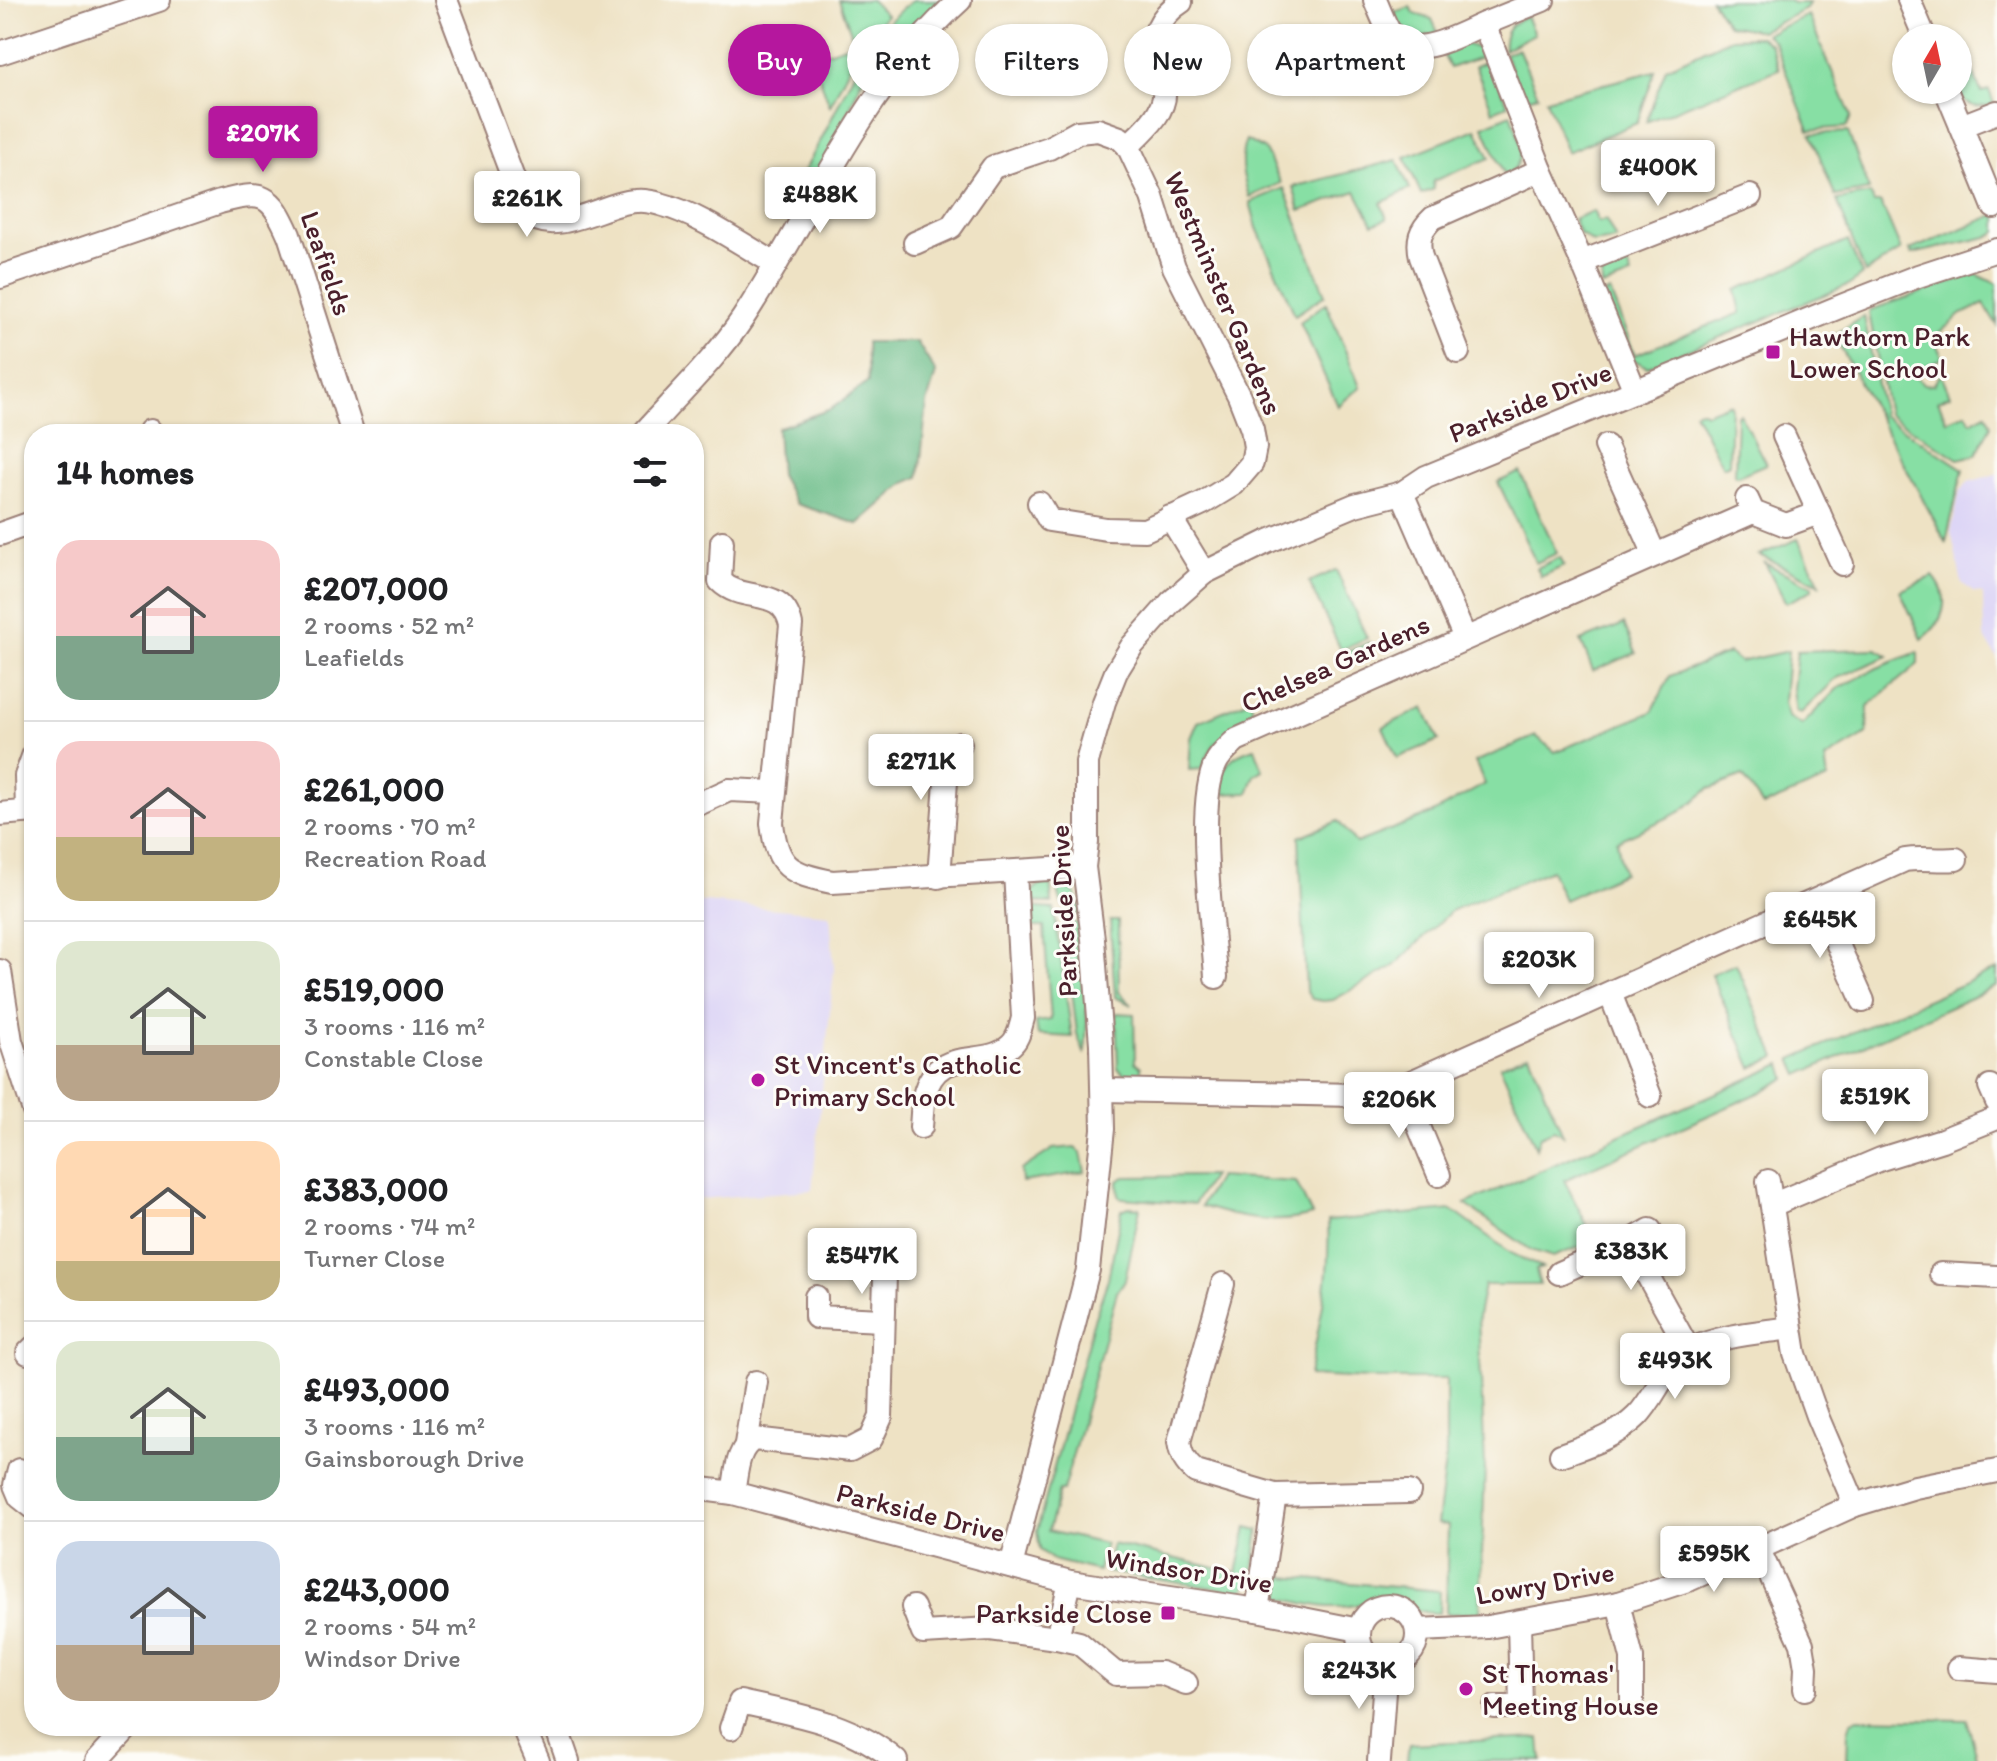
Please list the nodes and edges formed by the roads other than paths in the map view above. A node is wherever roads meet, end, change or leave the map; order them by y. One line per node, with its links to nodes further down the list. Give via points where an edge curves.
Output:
1 (159, 0): 10 (street)
2 (446, 0): 21 (street, via 531,216 555,223 617,204 647,201 686,213)
3 (1375, 0): 8 (street, via 1389,31 1410,46 1430,46)
4 (1543, 0): 8 (street)
5 (1909, 0): 9 (street)
6 (954, 2): 21 (street, via 869,105)
7 (1181, 2): 14 (street, via 1168,10 1153,38 1155,68 1164,90 1161,106)
8 (1484, 24): 15 (street)
9 (1919, 24)
10 (0, 53)
11 (1952, 104): 13 (street)
12 (1997, 112): 13 (street)
13 (1961, 126): 17 (street)
14 (1128, 146): 18 (street, via 1098,130 1078,132 993,167 951,227); 32 (street, Westminster Gardens, via 1152,197 1174,267 1239,396 1255,447 1252,463 1234,484)
15 (1541, 170): 20 (street); 23 (street, via 1423,227 1421,257)
16 (1750, 196): 20 (street)
17 (1994, 207)
18 (915, 243)
19 (1997, 250): 24 (street, Parkside Drive, via 1906,280)
20 (1582, 262): 24 (street)
21 (776, 264): 26 (street, via 729,339)
22 (0, 277): 25 (street, Leafields, via 220,202 256,196 278,210 289,235)
23 (1458, 352)
24 (1635, 391): 29 (street, Parkside Drive, via 1426,477)
25 (350, 424)
26 (652, 424)
27 (1784, 436): 31 (street)
28 (1606, 446): 36 (street)
29 (1402, 493): 38 (street, Parkside Drive, via 1355,505); 39 (street, Chelsea Gardens)
30 (1039, 503): 32 (street, Westminster Gardens, via 1049,520 1106,529 1145,530)
31 (1819, 513): 36 (street, Chelsea Gardens, via 1786,525 1750,505); 37 (street)
32 (1170, 517): 38 (street)
33 (24, 526): 34 (street)
34 (0, 534)
35 (722, 542): 41 (street, via 720,581 735,591 776,600 787,610 791,625)
36 (1655, 555): 39 (street, Chelsea Gardens)
37 (1842, 564)
38 (1204, 573): 46 (street, Parkside Drive, via 1132,646 1104,702 1087,762)
39 (1465, 638): 51 (street, Chelsea Gardens, via 1236,740 1216,761 1206,815)
40 (960, 744): 48 (street, via 947,768)
41 (774, 792): 42 (street, via 729,790); 48 (street, via 775,846 795,873 832,882)
42 (704, 801)
43 (24, 812): 44 (street)
44 (0, 814)
45 (1956, 859): 49 (street, via 1905,860)
46 (1084, 867): 47 (street); 56 (street, Parkside Drive)
47 (1015, 872): 48 (street); 59 (street, via 1023,1018 1017,1039 995,1054 943,1066 924,1095)
48 (939, 877)
49 (1818, 900): 52 (street); 53 (street)
50 (0, 971): 54 (street)
51 (1216, 977)
52 (1610, 993): 55 (street); 57 (street)
53 (1863, 1001)
54 (23, 1040)
55 (1402, 1086): 56 (street, via 1356,1095); 60 (street)
56 (1103, 1090): 86 (street, Parkside Drive, via 1088,1270)
57 (1650, 1096)
58 (1997, 1118): 62 (street)
59 (921, 1127)
60 (1439, 1175)
61 (1768, 1181): 62 (street)
62 (1772, 1205): 72 (street)
63 (1650, 1230): 64 (street)
64 (1629, 1242): 65 (street); 73 (street)
65 (1559, 1273)
66 (1941, 1274): 68 (street)
67 (885, 1275): 71 (street)
68 (1997, 1277)
69 (1223, 1284): 82 (street, via 1179,1442 1181,1455 1196,1472)
70 (816, 1297): 71 (street, via 816,1317)
71 (883, 1320): 75 (street, via 881,1417 871,1439 850,1450 764,1438)
72 (1789, 1328): 73 (street, via 1724,1338); 84 (street, via 1803,1381)
73 (1689, 1350): 76 (street, via 1662,1377 1639,1414 1613,1435)
74 (756, 1382): 75 (street)
75 (746, 1444): 81 (street)
76 (1561, 1455)
77 (19, 1470): 83 (street, via 15,1485)
78 (1997, 1471): 84 (street, Lowry Drive)
79 (704, 1489): 81 (street, Parkside Drive)
80 (1409, 1492): 82 (street)
81 (733, 1493): 86 (street, Parkside Drive)
82 (1275, 1495): 90 (street)
83 (24, 1500)
84 (1855, 1505): 85 (street, Lowry Drive)
85 (1759, 1550): 88 (street, Lowry Drive); 99 (street, via 1802,1644)
86 (1011, 1566): 87 (street, Windsor Drive)
87 (1070, 1582): 90 (street, Windsor Drive); 94 (street)
88 (1618, 1603): 91 (street, Lowry Drive); 100 (street, via 1632,1658)
89 (913, 1607): 94 (street, via 923,1633 990,1629)
90 (1257, 1610): 92 (street, Windsor Drive)
91 (1519, 1622): 93 (street, Lowry Drive); 101 (street, via 1521,1707)
92 (1359, 1630): 93 (street, via 1369,1613 1388,1606 1407,1613); 95 (street, via 1368,1656)
93 (1417, 1630): 95 (street, via 1410,1654)
94 (1057, 1638): 98 (street, via 1079,1643 1116,1674 1161,1673)
95 (1386, 1664): 110 (street)
96 (1959, 1668): 97 (street)
97 (1997, 1671)
98 (1186, 1683)
99 (1805, 1689)
100 (1632, 1701)
101 (1495, 1707)
102 (731, 1728): 109 (street, via 743,1691 847,1731)
103 (120, 1736): 106 (street)
104 (527, 1736): 107 (street)
105 (559, 1736): 108 (street)
106 (97, 1761)
107 (538, 1761)
108 (568, 1761)
109 (896, 1761)
110 (1379, 1761)

